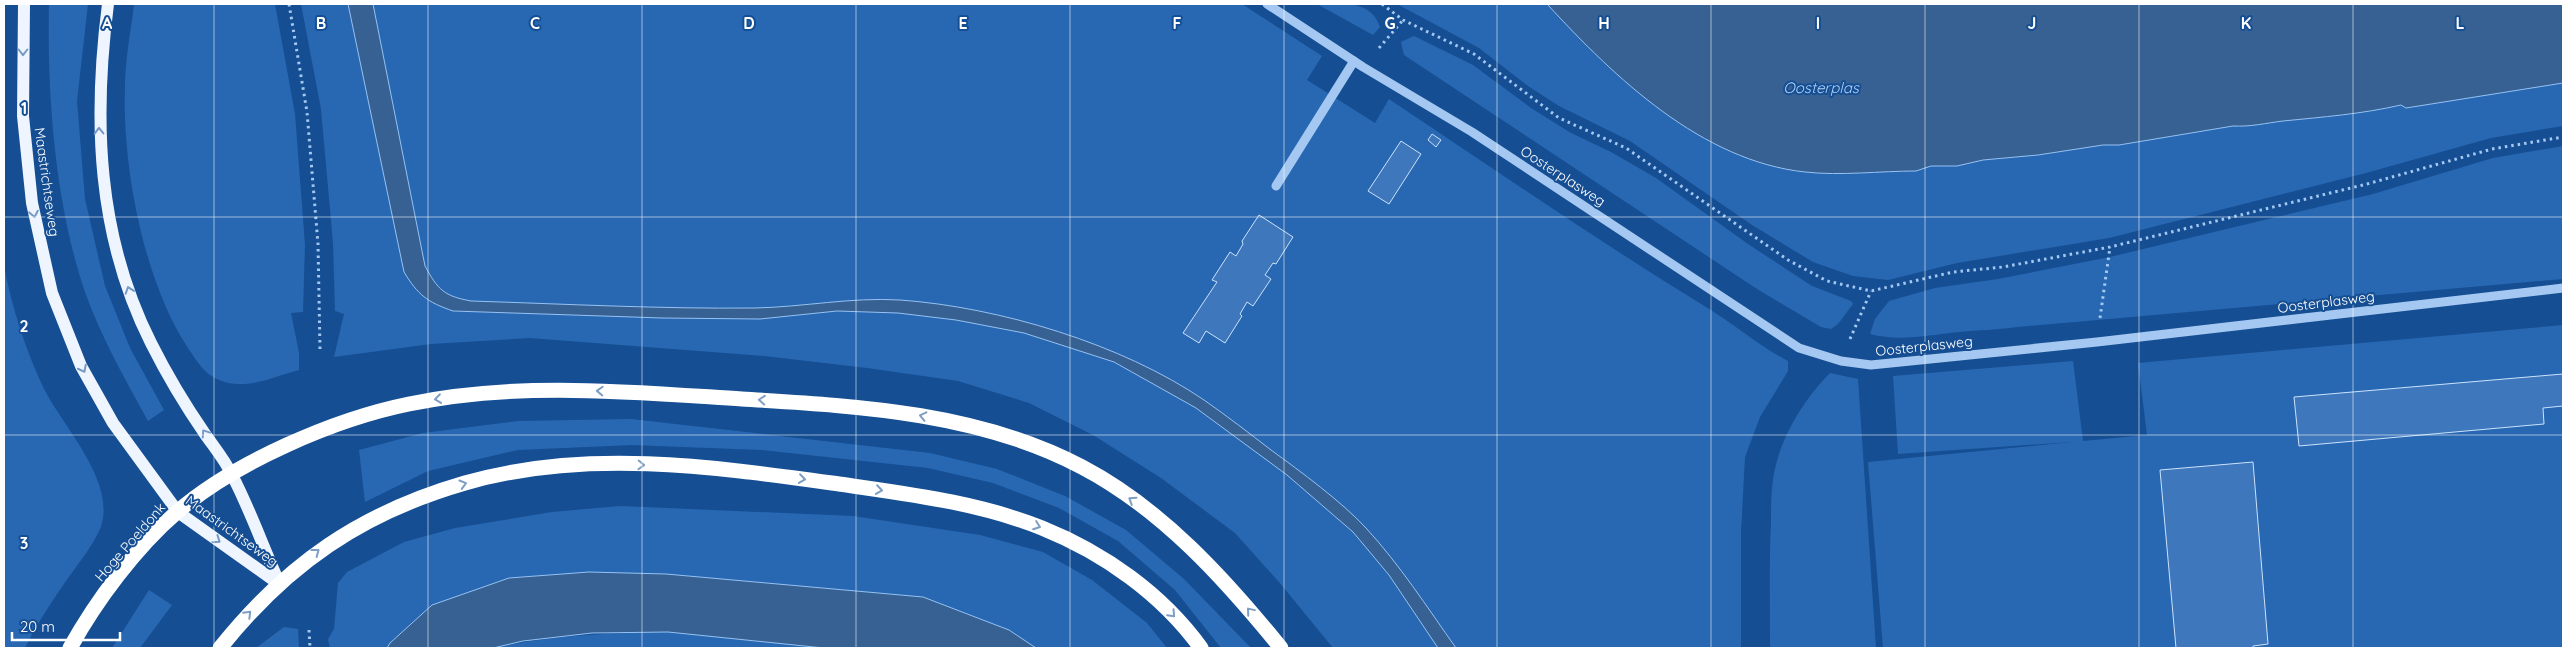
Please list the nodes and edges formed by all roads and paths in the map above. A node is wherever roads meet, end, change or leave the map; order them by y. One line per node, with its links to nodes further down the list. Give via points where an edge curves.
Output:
1 (24, 4): 18 (main road, Maastrichtseweg, one-way to 18, via 26,159 52,293 77,357 97,396)
2 (108, 4): 17 (main road, Maastrichtseweg, one-way to 2, via 177,392 150,342 112,238 100,142 101,67)
3 (289, 4): 15 (path, via 307,112 318,244)
4 (1267, 4): 7 (street, Oosterplasweg)
5 (1382, 4): 6 (path)
6 (1403, 20): 8 (path); 13 (path, via 1474,54 1559,118 1626,148 1788,260 1827,281)
7 (1354, 61): 8 (street, Oosterplasweg); 10 (street)
8 (1363, 67): 16 (street, Oosterplasweg, via 1472,132 1799,348)
9 (2563, 137): 11 (path, via 2492,148 2366,184)
10 (1276, 186)
11 (2110, 247): 13 (path, via 2003,267 1952,272); 14 (path)
12 (2563, 288): 14 (street, Oosterplasweg)
13 (1870, 291): 16 (path)
14 (2097, 342): 16 (street, Oosterplasweg, via 1872,365)
15 (320, 350)
16 (1841, 361)
17 (232, 474): 18 (highway, Hoge Poeldonk); 19 (main road, Maastrichtseweg); 25 (highway, Hoge Poeldonk, one-way to 17, via 1202,558 1141,506 1082,467 1026,443 908,413 597,390 496,393 410,403 362,416 279,450)
18 (178, 512): 19 (main road, Maastrichtseweg, one-way to 19); 21 (highway, Hoge Poeldonk, via 122,572)
19 (279, 584): 22 (highway, one-way to 19, via 243,619); 24 (highway, one-way to 24, via 300,564 344,534 418,499 466,483 511,473 592,463 713,468 922,496 990,510 1042,528 1099,556 1157,598)
20 (309, 630): 23 (path)
21 (70, 648)
22 (220, 648)
23 (310, 648)
24 (1201, 648)
25 (1281, 648)

